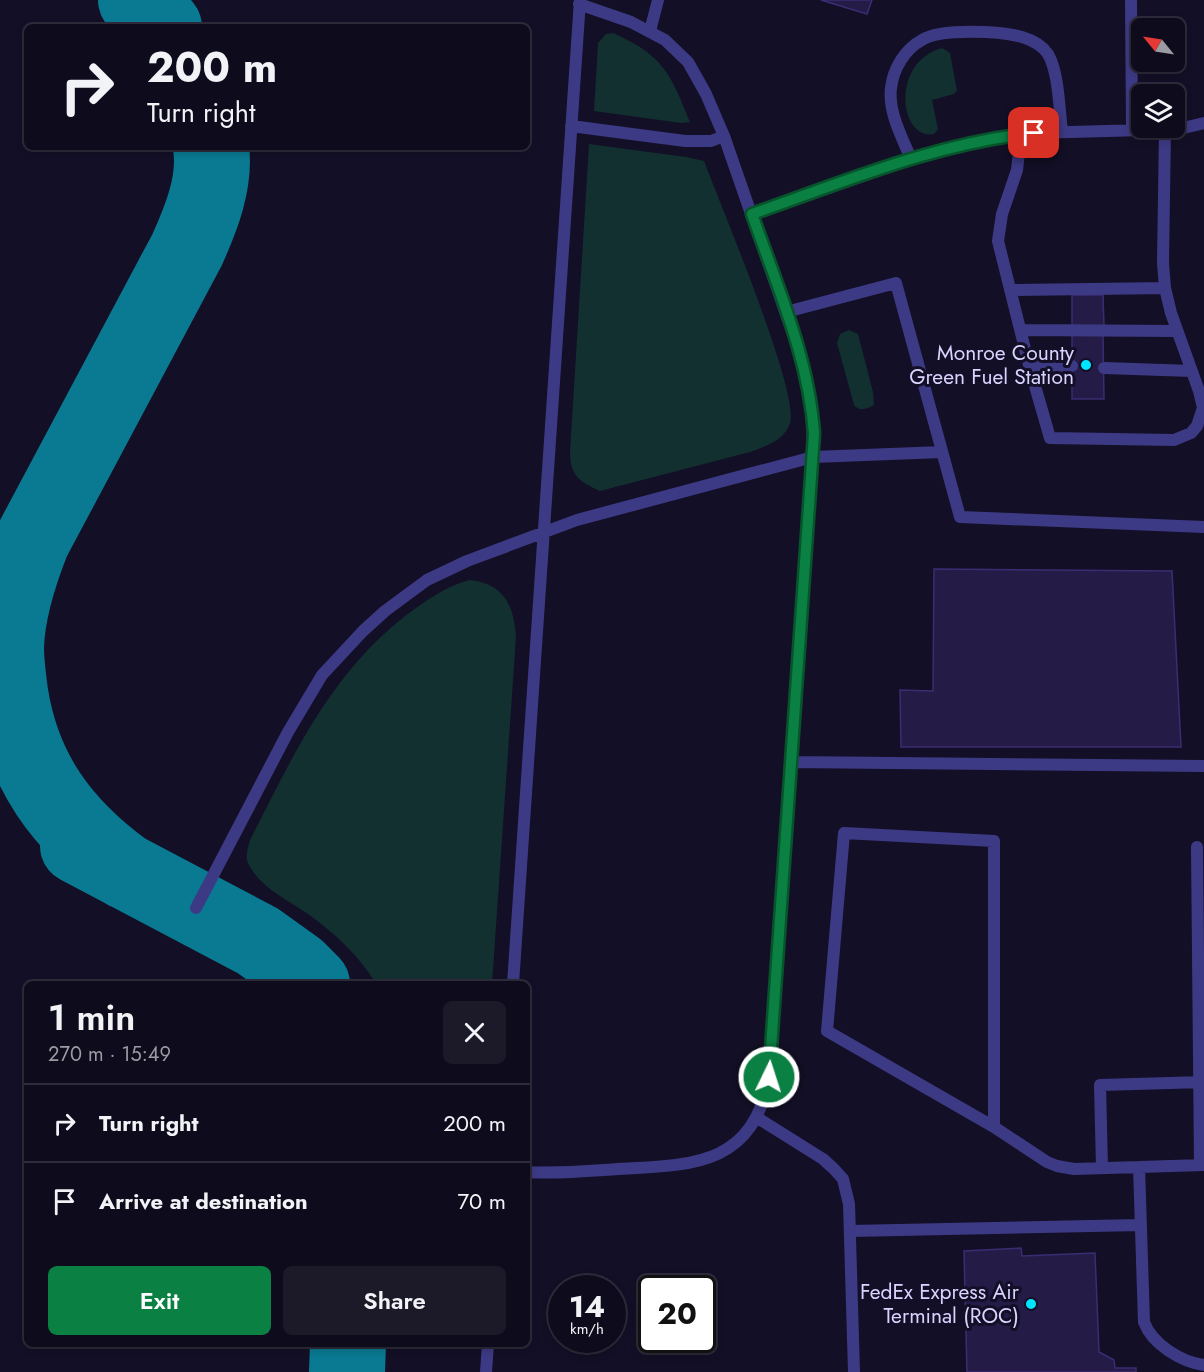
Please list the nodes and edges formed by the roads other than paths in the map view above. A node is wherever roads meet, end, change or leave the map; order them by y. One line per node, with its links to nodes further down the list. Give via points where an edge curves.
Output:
1 (658, 0): 4 (lane)
2 (1131, 0): 5 (lane)
3 (579, 2): 4 (lane); 7 (lane)
4 (650, 31): 12 (lane, via 688,62)
5 (1132, 84)
6 (1204, 123): 8 (lane)
7 (571, 126): 12 (lane, via 685,141 711,141); 28 (lane)
8 (1185, 128)
9 (1131, 129): 10 (lane)
10 (1062, 131): 11 (lane); 14 (lane, via 1054,72 1048,54 1036,43 1012,35 943,32 913,46 899,64 891,86 892,107)
11 (1022, 134): 14 (lane, via 968,143); 17 (lane, via 998,241)
12 (724, 136): 15 (lane)
13 (1165, 138): 16 (lane)
14 (911, 159): 15 (lane)
15 (752, 214): 18 (lane)
16 (1165, 288): 17 (lane); 20 (lane)
17 (1010, 291): 19 (lane)
18 (786, 312): 25 (lane, via 896,283); 26 (lane, via 809,390)
19 (1021, 330): 20 (lane); 21 (lane)
20 (1177, 331): 24 (lane)
21 (1029, 365): 22 (lane); 24 (lane, via 1050,438 1183,438 1197,426 1203,408)
22 (1072, 366)
23 (1104, 368): 24 (lane)
24 (1192, 371)
25 (942, 452): 26 (lane); 27 (lane, via 960,517)
26 (813, 457): 28 (lane); 29 (lane)
27 (1204, 527)
28 (544, 532): 32 (lane, via 427,580 385,611 343,652 305,701); 33 (lane)
29 (791, 762): 30 (lane); 35 (lane, via 769,1077)
30 (1204, 766)
31 (1197, 847): 34 (lane)
32 (196, 908)
33 (513, 981)
34 (1201, 1082): 37 (lane); 39 (lane, via 1100,1085)
35 (756, 1117): 40 (lane, via 723,1152 691,1163); 42 (lane, via 823,1160 843,1179)
36 (994, 1127): 36 (lane, via 994,841 844,833 827,1032); 39 (lane, via 1057,1166)
37 (1202, 1165): 38 (lane)
38 (1139, 1167): 39 (lane); 41 (lane)
39 (1102, 1168)
40 (530, 1172)
41 (1140, 1224): 42 (lane); 44 (lane, via 1147,1331 1179,1356)
42 (850, 1231): 46 (lane)
43 (488, 1347): 45 (lane)
44 (1204, 1365): 47 (lane)
45 (486, 1372)
46 (854, 1372)
47 (1204, 1372)

